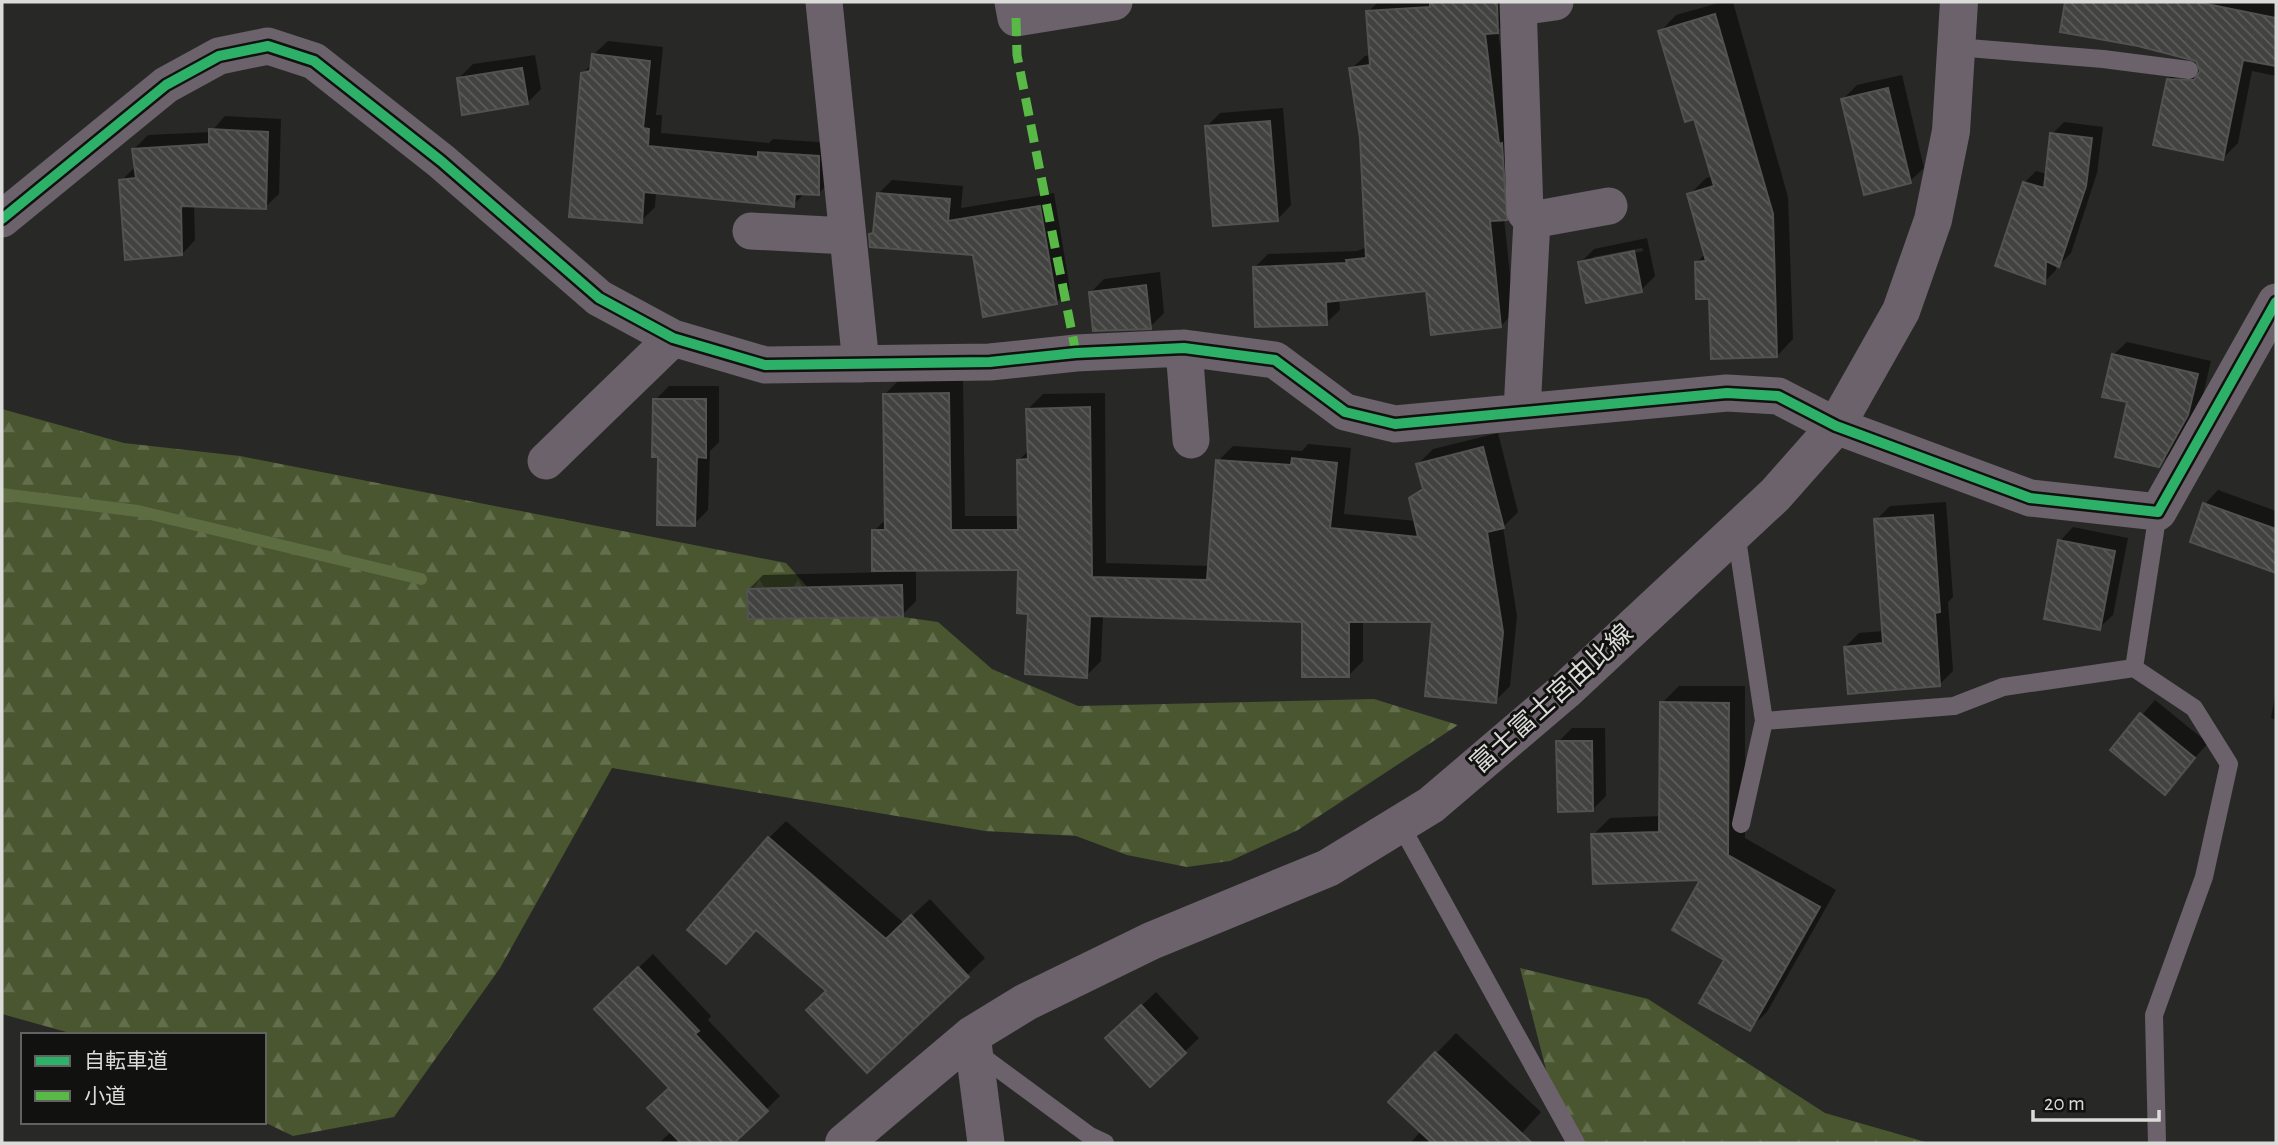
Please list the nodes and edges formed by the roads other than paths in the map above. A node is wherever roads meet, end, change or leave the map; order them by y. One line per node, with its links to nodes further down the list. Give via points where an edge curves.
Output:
1 (824, 2): 13 (street)
2 (1013, 2): 3 (street, via 1016,18)
3 (1114, 2)
4 (1555, 2): 6 (street)
5 (1959, 2): 7 (main road, 富士富士宮由比線)
6 (1518, 4): 11 (street, via 1525,212)
7 (1956, 47): 8 (lane); 19 (main road, 富士富士宮由比線, via 1951,131 1933,220 1901,311)
8 (2189, 70)
9 (1609, 206): 11 (street)
10 (2, 219): 15 (street, via 166,85 219,56 268,47 314,61 441,161 599,298)
11 (1532, 220): 18 (street)
12 (751, 231): 13 (street)
13 (847, 236): 17 (street)
14 (2276, 302): 22 (street)
15 (673, 338): 17 (street, via 765,365); 21 (street)
16 (1184, 348): 17 (street, via 990,362); 18 (street, via 1276,360 1345,412 1395,424); 20 (street)
17 (861, 364)
18 (1522, 411): 19 (street, via 1727,393 1778,396)
19 (1836, 426): 22 (street, via 2030,498); 23 (main road, 富士富士宮由比線)
20 (1191, 440)
21 (546, 461)
22 (2158, 512): 24 (lane)
23 (1736, 532): 25 (lane); 26 (main road, 富士富士宮由比線, via 1514,737 1431,805)
24 (2134, 668): 25 (lane, via 2003,687 1954,706); 33 (lane, via 2194,708 2229,764 2204,877 2154,1015)
25 (1764, 721): 27 (lane)
26 (1400, 824): 28 (main road, 富士富士宮由比線, via 1328,868 1151,941 1026,1002); 32 (lane)
27 (1741, 824)
28 (973, 1043): 29 (main road, 富士富士宮由比線, via 875,1114); 30 (street); 31 (lane)
29 (844, 1143)
30 (986, 1143)
31 (1105, 1143)
32 (1577, 1143)
33 (2157, 1143)

